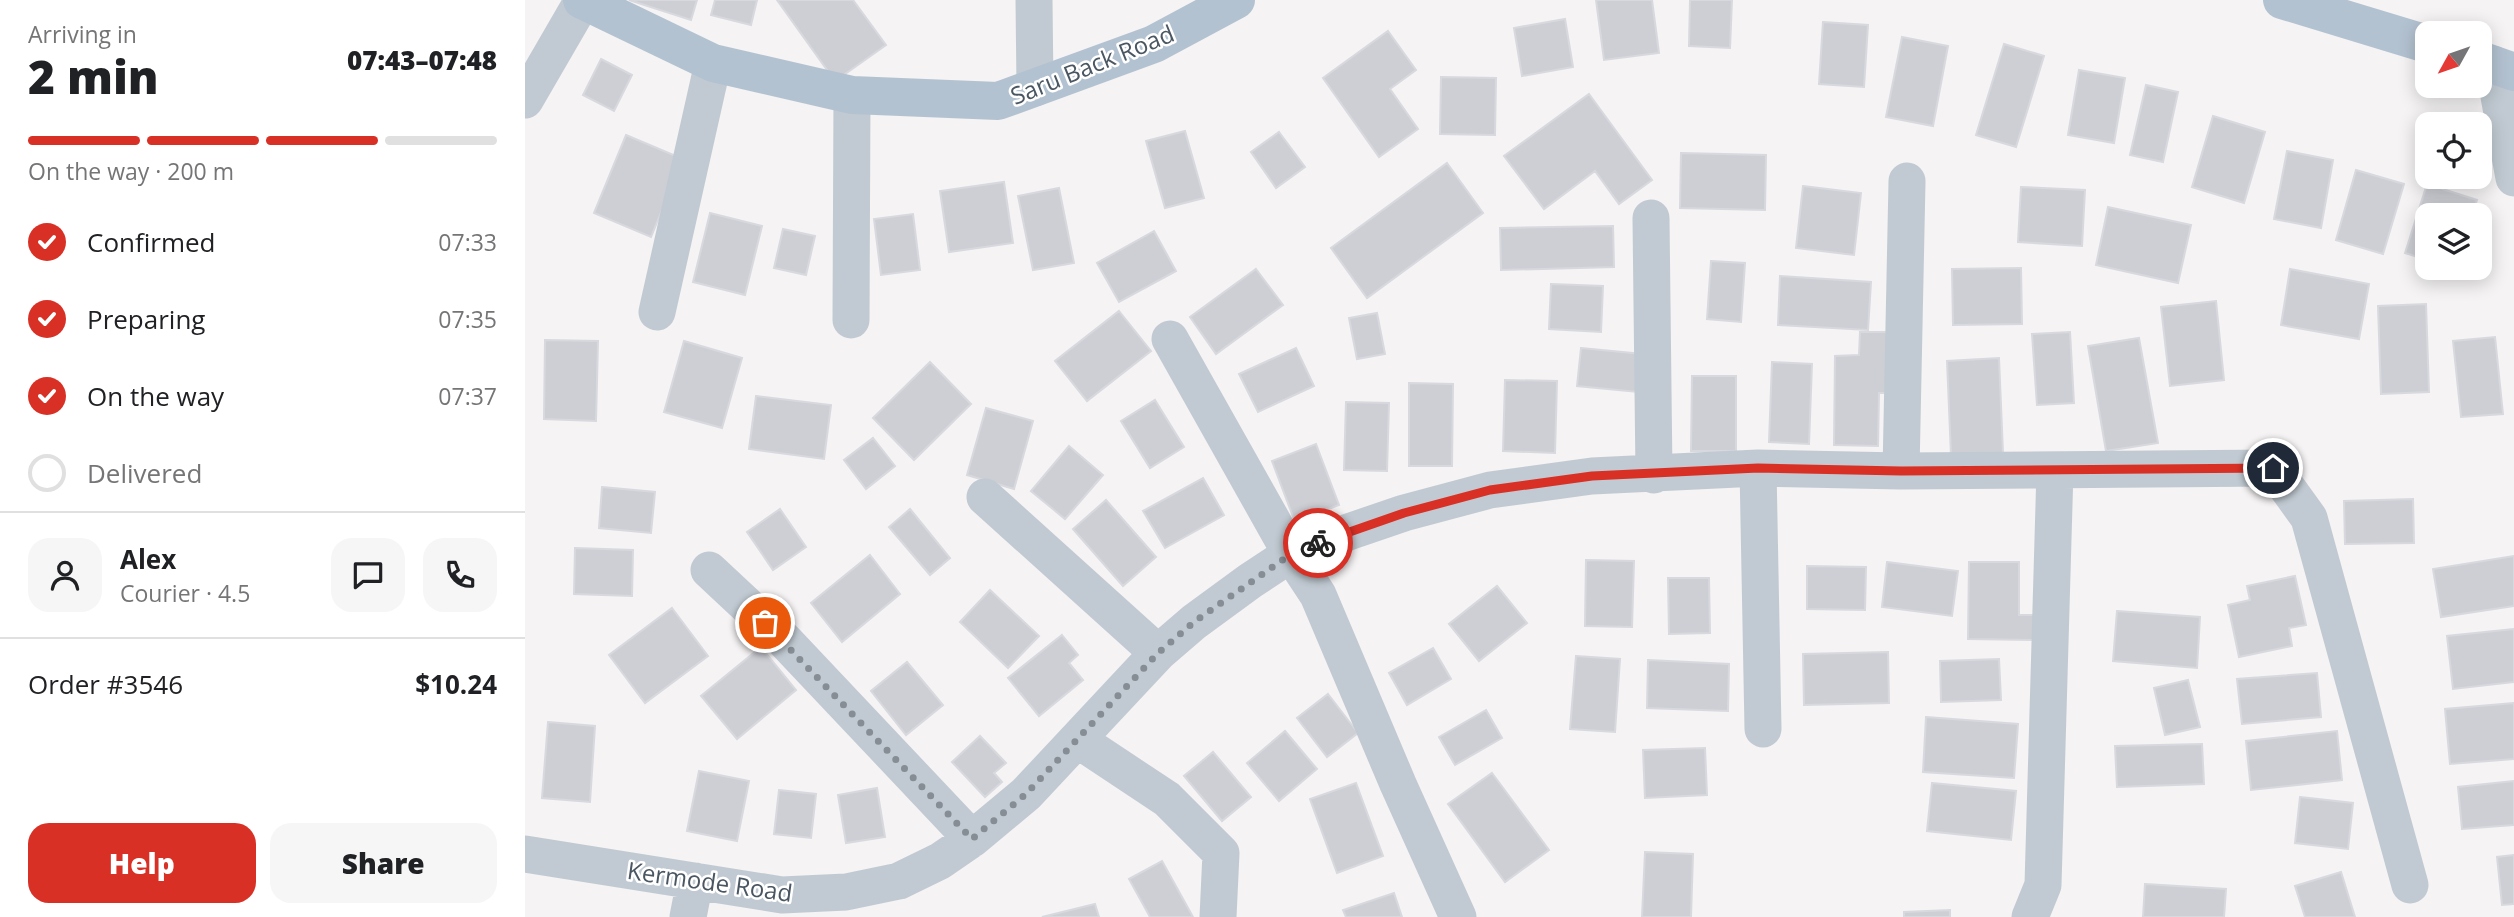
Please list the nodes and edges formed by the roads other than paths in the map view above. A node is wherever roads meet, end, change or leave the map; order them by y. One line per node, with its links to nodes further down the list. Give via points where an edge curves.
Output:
1 (583, 0): 6 (main road, Saru Back Road); 10 (street)
2 (1034, 0): 8 (street)
3 (1236, 0): 8 (main road, Saru Back Road, via 1154,44)
4 (2282, 0): 5 (main road)
5 (2415, 40)
6 (713, 63): 9 (main road, Saru Back Road); 14 (street)
7 (2496, 65): 11 (street)
8 (1035, 88): 9 (main road, Saru Back Road, via 998,102)
9 (852, 95): 15 (street)
10 (525, 100)
11 (2514, 178)
12 (1907, 181): 19 (street)
13 (1651, 218): 20 (street)
14 (657, 312)
15 (851, 320)
16 (1171, 339): 22 (street)
17 (1758, 468): 19 (street, Kermode Road); 20 (street, Kermode Road); 25 (street)
18 (2055, 470): 19 (street, Kermode Road); 30 (street, Kermode Road, via 2273,468 2309,518); 35 (street, via 2043,885)
19 (1901, 471)
20 (1654, 475): 22 (street, Kermode Road, via 1592,476 1490,490 1404,513)
21 (985, 497): 24 (street)
22 (1291, 554): 24 (street, Kermode Road); 34 (street, via 1318,595)
23 (709, 570): 27 (street, via 784,640)
24 (1158, 653): 26 (street, Kermode Road)
25 (1763, 729)
26 (1078, 740): 27 (street, Kermode Road, via 1026,794); 33 (street, via 1167,799 1221,853)
27 (972, 839): 31 (street, Kermode Road, via 940,862)
28 (525, 854): 29 (street, Kermode Road)
29 (695, 881): 31 (street, Kermode Road); 32 (street)
30 (2410, 885)
31 (847, 904)
32 (688, 917)
33 (1218, 917)
34 (1458, 917)
35 (2030, 917)

